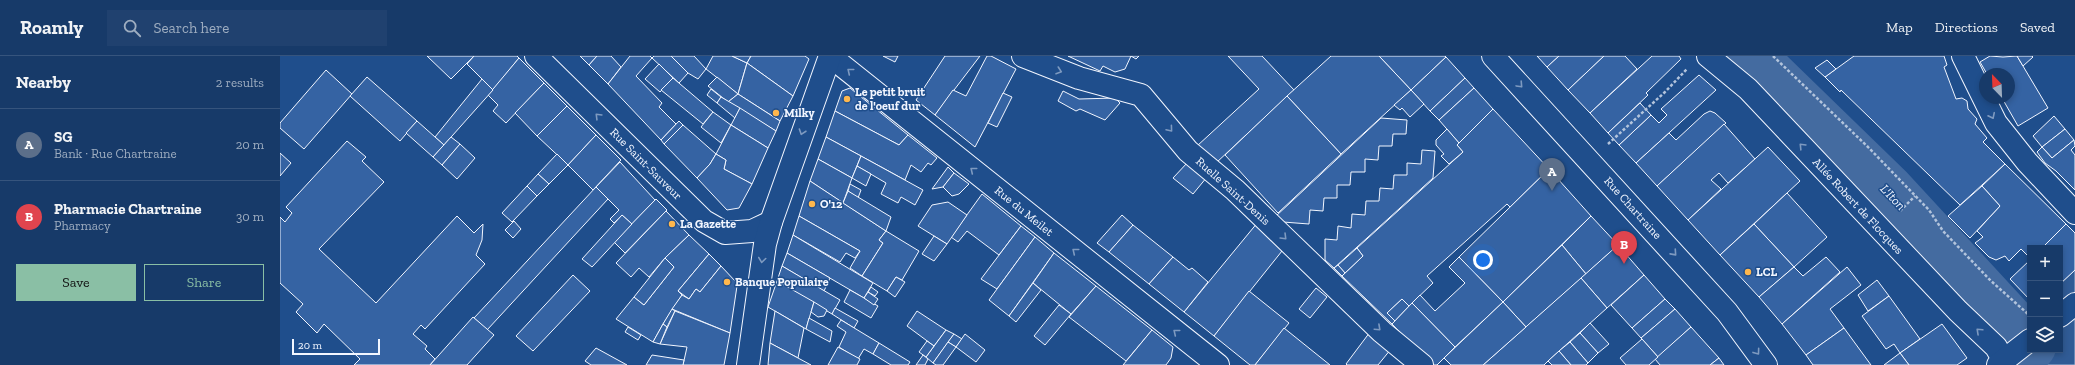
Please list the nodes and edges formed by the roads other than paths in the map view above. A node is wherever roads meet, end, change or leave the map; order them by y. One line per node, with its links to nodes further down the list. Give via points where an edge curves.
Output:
1 (536, 56): 8 (street, Rue Saint-Sauveur, one-way to 1, via 752,231 725,233 704,221)
2 (830, 56): 8 (street, one-way to 8); 12 (street, Rue du Meilet, one-way to 2)
3 (1023, 56): 16 (street, Ruelle Saint-Denis, one-way to 16, via 1079,78 1141,95 1188,151 1235,190 1382,332)
4 (1493, 56): 17 (street, Rue Chartraine, one-way to 17, via 1727,312)
5 (1963, 56): 7 (street, one-way to 7, via 1996,123 2027,162)
6 (1699, 61): 13 (street, Allée Robert de Flocques, one-way to 6, via 1996,347 1958,311 1748,89)
7 (2075, 213)
8 (771, 222): 14 (street, one-way to 14, via 765,244)
9 (2075, 304): 10 (street)
10 (2063, 314)
11 (2027, 342): 13 (street)
12 (1195, 358): 15 (street, Rue du Meilet)
13 (2001, 363)
14 (748, 365)
15 (1218, 365)
16 (1422, 365)
17 (1766, 365)

